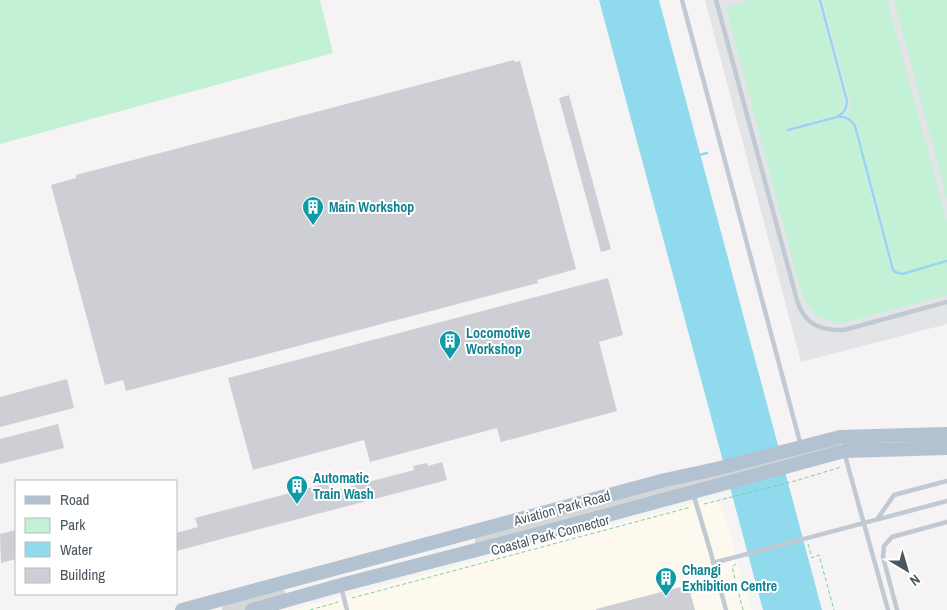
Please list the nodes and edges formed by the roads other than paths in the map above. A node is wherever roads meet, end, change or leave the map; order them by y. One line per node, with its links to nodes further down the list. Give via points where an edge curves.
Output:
1 (682, 0): 5 (lane)
2 (716, 0): 3 (lane, via 799,309 805,318 822,328 844,330)
3 (947, 302)
4 (947, 434): 5 (main road, Aviation Park Road, via 840,437)
5 (802, 447): 16 (main road, Aviation Park Road, via 665,480)
6 (947, 448): 7 (main road, Aviation Park Road)
7 (844, 451): 9 (main road, Aviation Park Road); 12 (lane)
8 (947, 481): 11 (lane, via 894,495)
9 (692, 492): 14 (lane); 15 (main road, Aviation Park Road)
10 (947, 501): 11 (lane)
11 (877, 518): 12 (lane)
12 (863, 522): 14 (lane); 20 (lane)
13 (947, 522): 21 (lane, via 892,537 884,546 883,557)
14 (713, 563): 19 (lane)
15 (340, 585): 17 (main road, Aviation Park Road); 18 (lane)
16 (182, 610)
17 (252, 610)
18 (347, 610)
19 (726, 610)
20 (888, 610)
21 (897, 610)

